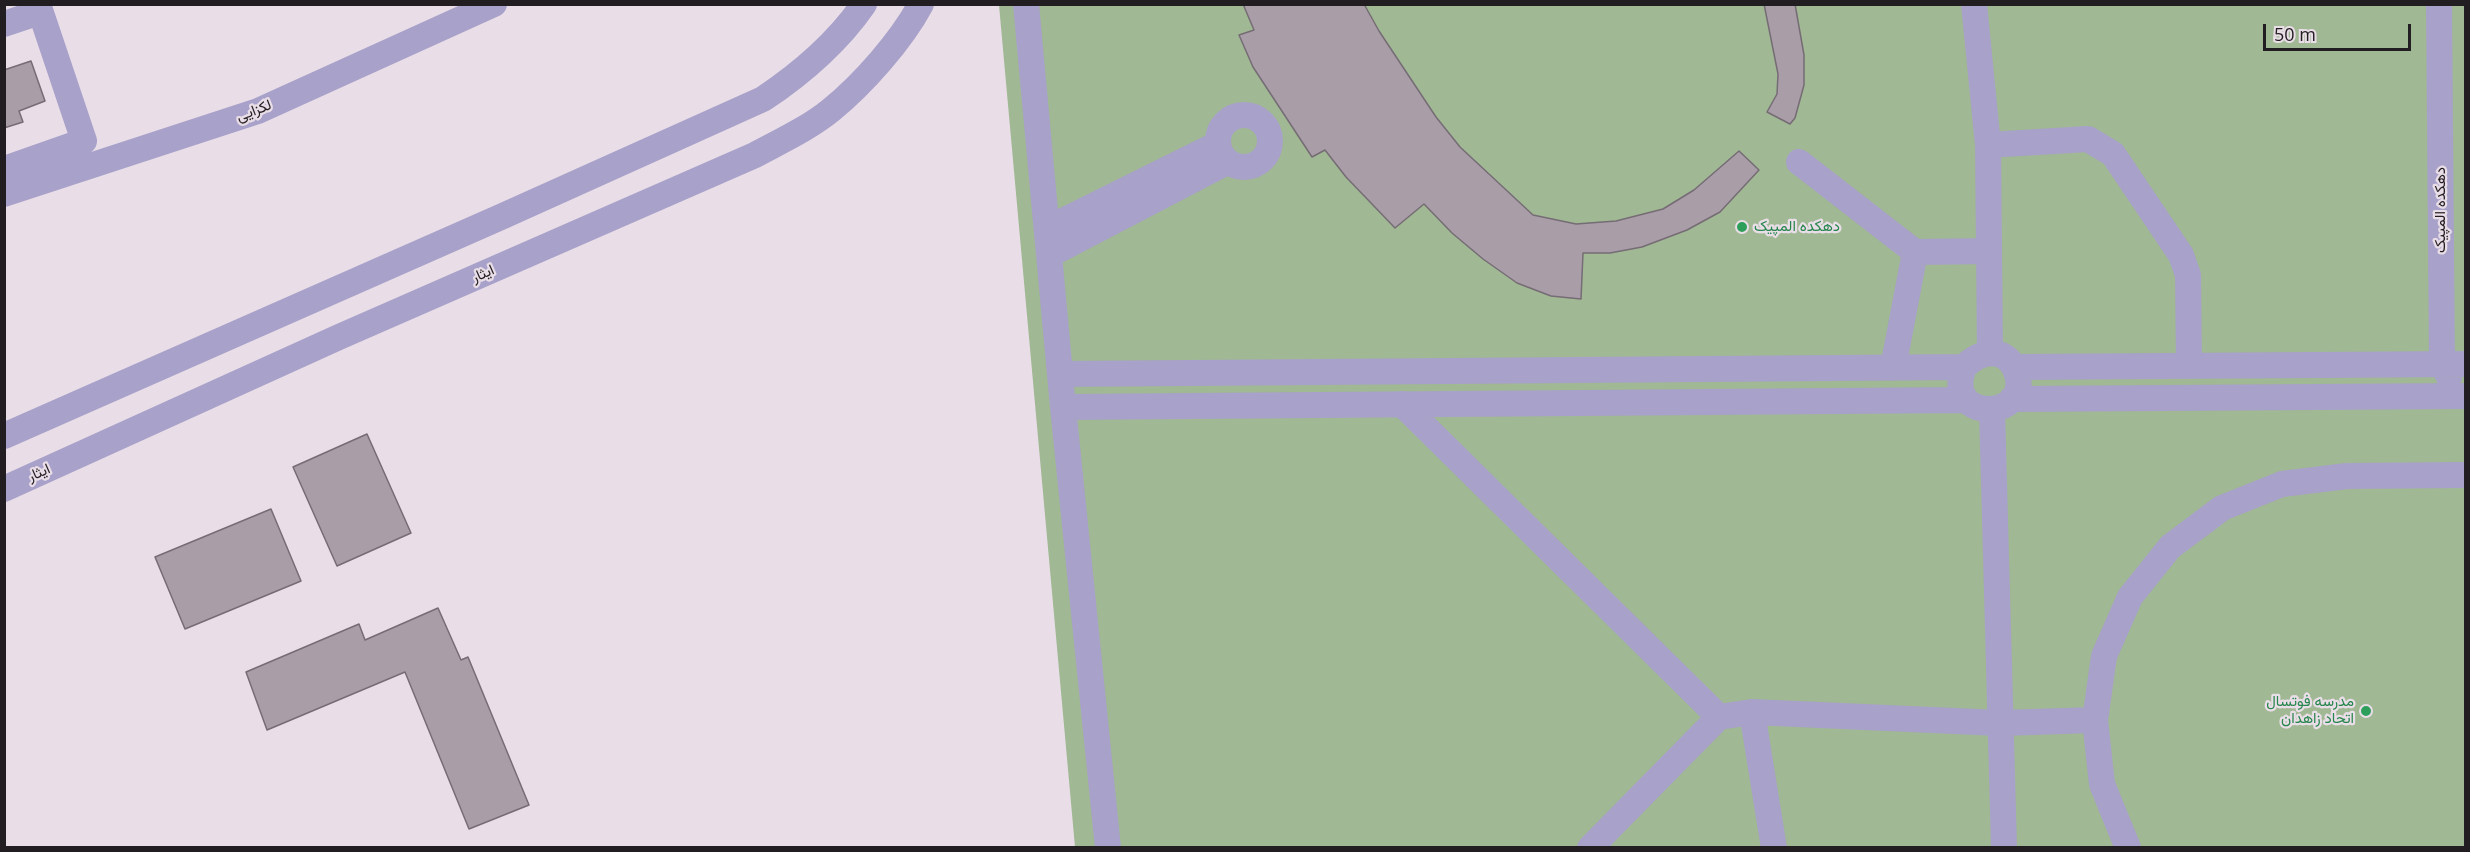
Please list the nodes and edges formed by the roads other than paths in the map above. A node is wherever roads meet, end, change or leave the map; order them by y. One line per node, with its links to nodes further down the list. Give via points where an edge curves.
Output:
1 (494, 4): 12 (street, لکزایی, via 258,111)
2 (864, 4): 29 (street, via 826,50 795,78 763,99)
3 (921, 4): 31 (street, ایثار, via 893,45 831,110 766,149)
4 (1026, 4): 13 (street)
5 (1974, 4): 9 (street)
6 (2439, 4): 18 (street, دهکده المپیک)
7 (39, 8): 8 (street); 11 (street, via 84,141)
8 (4, 24)
9 (1988, 145): 14 (street); 19 (street, via 2088,139 2113,154 2181,255 2188,275)
10 (1799, 162): 15 (street)
11 (4, 169)
12 (4, 194)
13 (1047, 229): 16 (street); 16 (street, via 1222,153)
14 (1989, 251): 15 (street); 17 (street)
15 (1915, 252): 22 (street)
16 (1049, 255): 23 (street)
17 (1990, 353): 20 (street, via 1974,357); 21 (street)
18 (2454, 364): 19 (street); 24 (street, دهکده المپیک)
19 (2189, 366): 21 (street)
20 (1964, 367): 22 (street); 25 (street, via 1960,386)
21 (2014, 367): 27 (street, via 2017,389)
22 (1893, 368): 23 (street)
23 (1060, 374): 28 (street)
24 (2463, 391): 27 (street)
25 (1966, 400): 26 (street); 27 (street, via 1982,410)
26 (1402, 404): 28 (street); 33 (street)
27 (2002, 405): 35 (street)
28 (1063, 407): 36 (street)
29 (4, 436)
30 (2466, 475): 34 (street, via 2347,476 2282,484 2222,508 2170,547 2130,597 2104,656)
31 (4, 489)
32 (1752, 712): 33 (street); 35 (street); 38 (street)
33 (1719, 717): 37 (street)
34 (2094, 720): 35 (street); 40 (street, via 2102,784)
35 (2000, 723): 39 (street)
36 (1108, 848)
37 (1590, 848)
38 (1774, 848)
39 (2004, 848)
40 (2128, 848)

